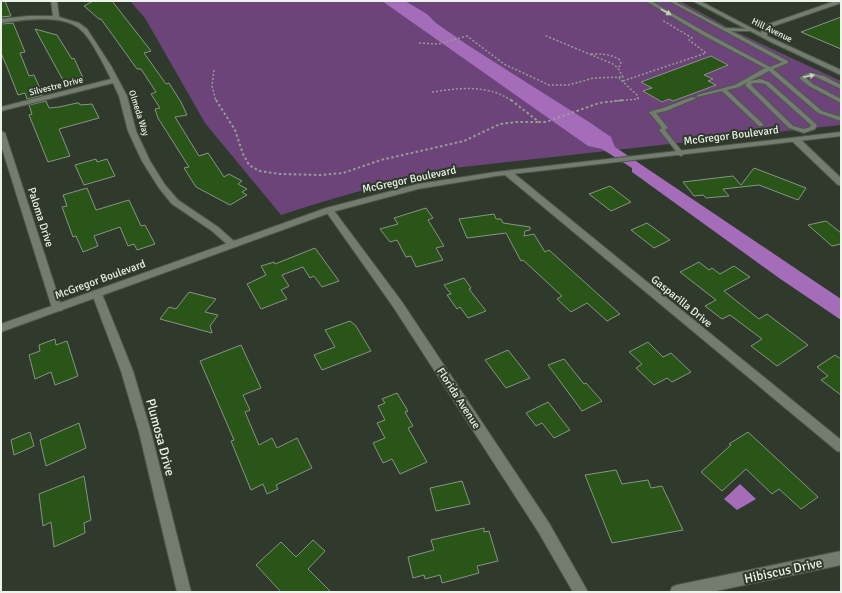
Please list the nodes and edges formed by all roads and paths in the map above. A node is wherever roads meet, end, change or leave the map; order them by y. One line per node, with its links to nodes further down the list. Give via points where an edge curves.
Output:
1 (54, 1): 8 (street)
2 (648, 1): 18 (lane, one-way to 18)
3 (671, 1): 11 (lane)
4 (696, 1): 12 (street, Hill Avenue)
5 (820, 1): 7 (street)
6 (841, 1): 7 (street)
7 (830, 5): 14 (street, via 765,27)
8 (56, 18): 10 (street, Olmeda Way, via 28,18); 22 (street, Olmeda Way, via 77,24 84,30)
9 (660, 19): 24 (path, via 692,38 689,40 706,53)
10 (1, 22)
11 (723, 29): 12 (lane); 18 (lane, via 786,62)
12 (751, 30): 14 (street, Hill Avenue)
13 (544, 35): 16 (path)
14 (764, 36): 20 (street, Hill Avenue)
15 (419, 44): 21 (path, via 438,44 467,36 504,64 549,85 568,85 594,78)
16 (588, 53): 17 (path); 17 (path, via 616,57 621,64)
17 (618, 68): 21 (path, via 623,76)
18 (770, 69): 23 (lane); 30 (lane, via 820,112)
19 (214, 70): 31 (path, via 212,89 234,130 247,163 253,170 266,174 340,174 382,160 464,141 496,125 508,122)
20 (841, 73)
21 (619, 78): 24 (path)
22 (115, 80): 29 (street, Silvestre Drive); 42 (street, Olmeda Way, via 123,96 132,131 146,161 162,186 175,202)
23 (753, 80): 26 (lane); 33 (lane, via 748,85 791,127); 33 (lane, via 767,82 814,125 813,129)
24 (622, 81): 31 (path, via 638,99 599,103 546,122)
25 (841, 87): 28 (lane, one-way to 25, via 802,78 816,74)
26 (723, 89): 32 (lane); 38 (lane, via 652,112)
27 (432, 92): 31 (path, via 489,90 499,93)
28 (841, 101)
29 (1, 109)
30 (841, 119)
31 (539, 122)
32 (761, 125)
33 (806, 131): 36 (lane)
34 (1, 133): 44 (street, Paloma Drive)
35 (841, 134): 36 (street, McGregor Boulevard)
36 (814, 138): 37 (street, McGregor Boulevard)
37 (796, 140): 38 (street, McGregor Boulevard); 40 (street)
38 (681, 154): 39 (street, McGregor Boulevard)
39 (508, 173): 41 (street, McGregor Boulevard, via 418,187); 46 (street, Gasparilla Drive)
40 (841, 183)
41 (329, 210): 42 (street, McGregor Boulevard); 49 (street, Florida Avenue, via 398,305 544,528)
42 (232, 244): 43 (street, McGregor Boulevard)
43 (97, 294): 44 (street, McGregor Boulevard); 48 (street, Plumosa Drive, via 127,372 143,425)
44 (57, 308): 45 (street, McGregor Boulevard)
45 (1, 328)
46 (841, 447)
47 (841, 558): 50 (street, Hibiscus Drive)
48 (184, 592)
49 (581, 592)
50 (678, 592)

